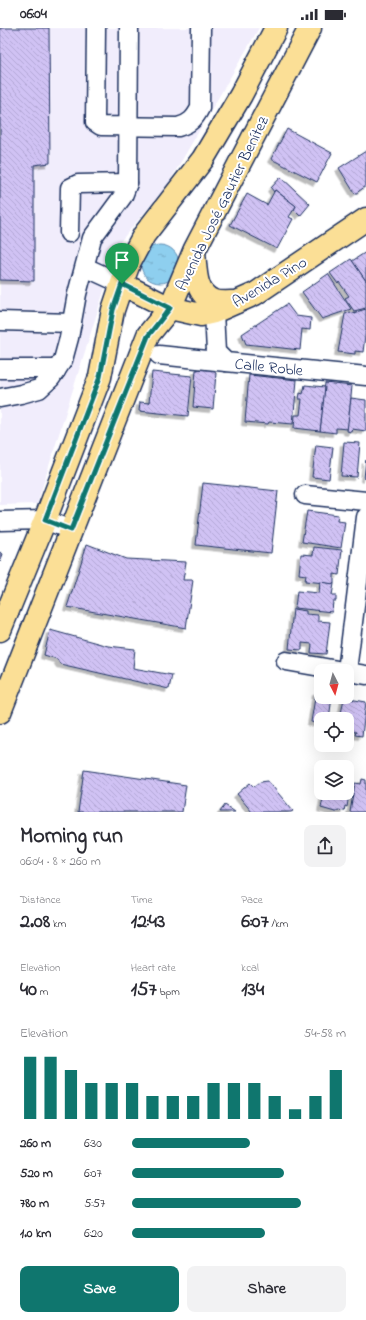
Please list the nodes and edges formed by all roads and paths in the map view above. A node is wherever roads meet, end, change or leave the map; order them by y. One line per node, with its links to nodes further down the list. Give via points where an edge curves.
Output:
1 (96, 28): 6 (street, via 95,122 100,126)
2 (129, 28): 6 (street)
3 (201, 28): 6 (street, via 200,108 194,118 186,125 178,127)
4 (276, 28): 12 (main road, Avenida José Gautier Benítez, via 241,95 203,159 144,235 130,261)
5 (310, 28): 10 (main road, Avenida José Gautier Benítez)
6 (128, 126): 7 (street)
7 (128, 183): 9 (street, via 78,184 70,188); 11 (street, via 123,196 92,238)
8 (366, 219): 13 (main road, Avenida Pino, via 255,294)
9 (69, 233)
10 (194, 252): 13 (main road, via 199,287 205,296 215,302); 14 (main road, Avenida José Gautier Benítez)
11 (85, 267): 12 (street); 17 (street)
12 (122, 284): 14 (main road, Avenida Pino); 27 (main road, Avenida José Gautier Benítez, via 113,310 100,377)
13 (238, 302): 15 (main road, Avenida Pino)
14 (170, 308): 15 (main road, Avenida Pino, via 201,314); 29 (main road, Avenida José Gautier Benítez, via 148,336)
15 (214, 312): 19 (street, Calle Roble, via 216,352)
16 (0, 321): 17 (street)
17 (72, 323): 21 (street, via 63,360)
18 (159, 355): 19 (street)
19 (226, 362): 22 (street, Calle Roble)
20 (0, 368): 21 (street)
21 (56, 371): 23 (street, via 39,389)
22 (366, 376)
23 (0, 398)
24 (305, 495): 25 (street)
25 (366, 501)
26 (366, 517): 32 (street)
27 (45, 520): 28 (street); 29 (street); 30 (main road, Avenida José Gautier Benítez)
28 (0, 521)
29 (71, 530): 36 (main road, Avenida José Gautier Benítez)
30 (0, 630)
31 (286, 661): 33 (street)
32 (348, 664)
33 (314, 666)
34 (354, 672): 35 (street)
35 (366, 675)
36 (0, 712)

